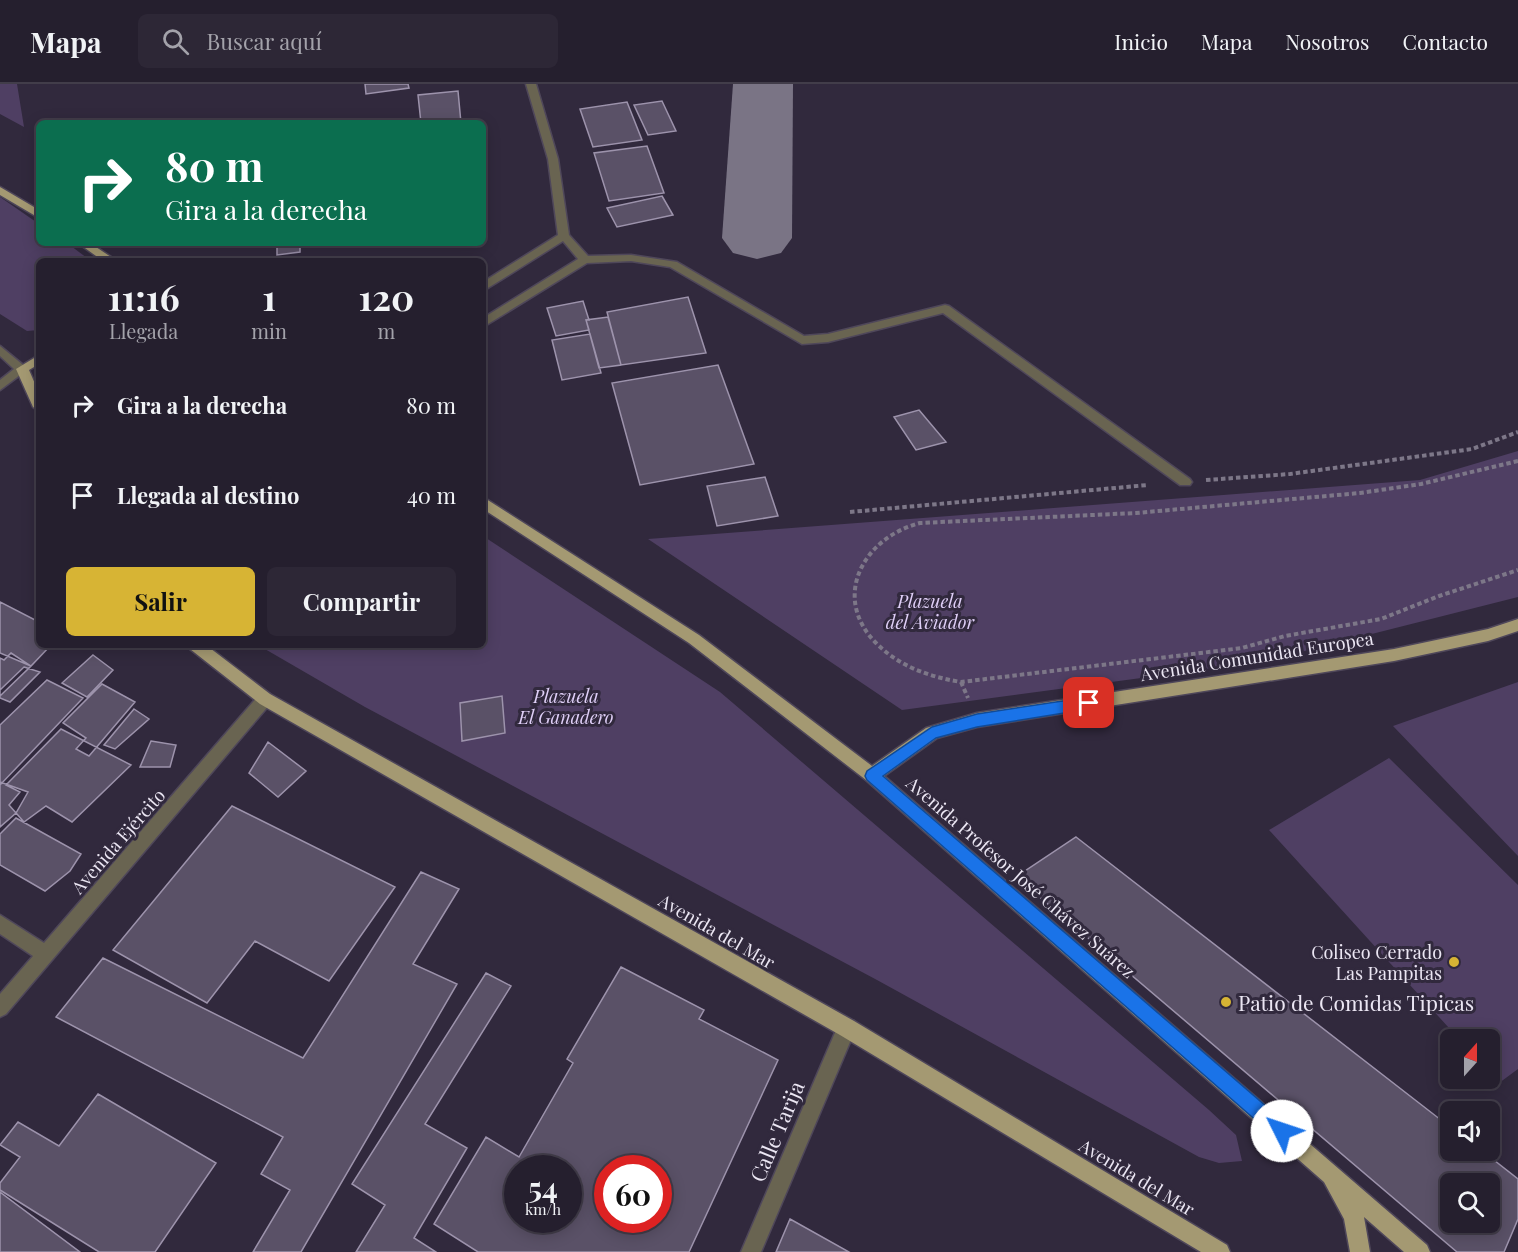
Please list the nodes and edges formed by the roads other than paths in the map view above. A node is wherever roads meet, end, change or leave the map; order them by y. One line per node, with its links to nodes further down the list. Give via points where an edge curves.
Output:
1 (531, 84): 4 (street, via 553,159)
2 (0, 190): 3 (main road)
3 (36, 213)
4 (564, 236): 7 (street); 8 (street)
5 (87, 246): 6 (main road)
6 (106, 258)
7 (585, 260): 9 (street); 15 (street, via 631,258 673,264 802,340 828,338 945,309)
8 (486, 285)
9 (486, 321)
10 (0, 350): 12 (street)
11 (36, 361): 12 (main road)
12 (22, 369): 13 (street); 14 (main road)
13 (0, 386)
14 (36, 400)
15 (1185, 482)
16 (486, 504): 20 (main road, Avenida Profesor José Chávez Suárez, via 693,639)
17 (1518, 625): 20 (main road, Avenida Comunidad Europea, via 1395,655 977,720 932,733)
18 (199, 648): 19 (main road, Avenida del Mar)
19 (265, 699): 22 (street, Avenida Ejército); 24 (main road, Avenida del Mar)
20 (872, 776): 25 (main road, Avenida Profesor José Chávez Suárez)
21 (0, 924): 22 (street)
22 (46, 954): 23 (street, Avenida Ejército)
23 (0, 1008)
24 (847, 1028): 26 (street, Calle Tarija); 27 (main road, Avenida del Mar)
25 (1327, 1171): 28 (main road, via 1354,1216); 29 (main road, Avenida Profesor José Chávez Suárez)
26 (751, 1252)
27 (1220, 1252)
28 (1360, 1252)
29 (1420, 1252)

